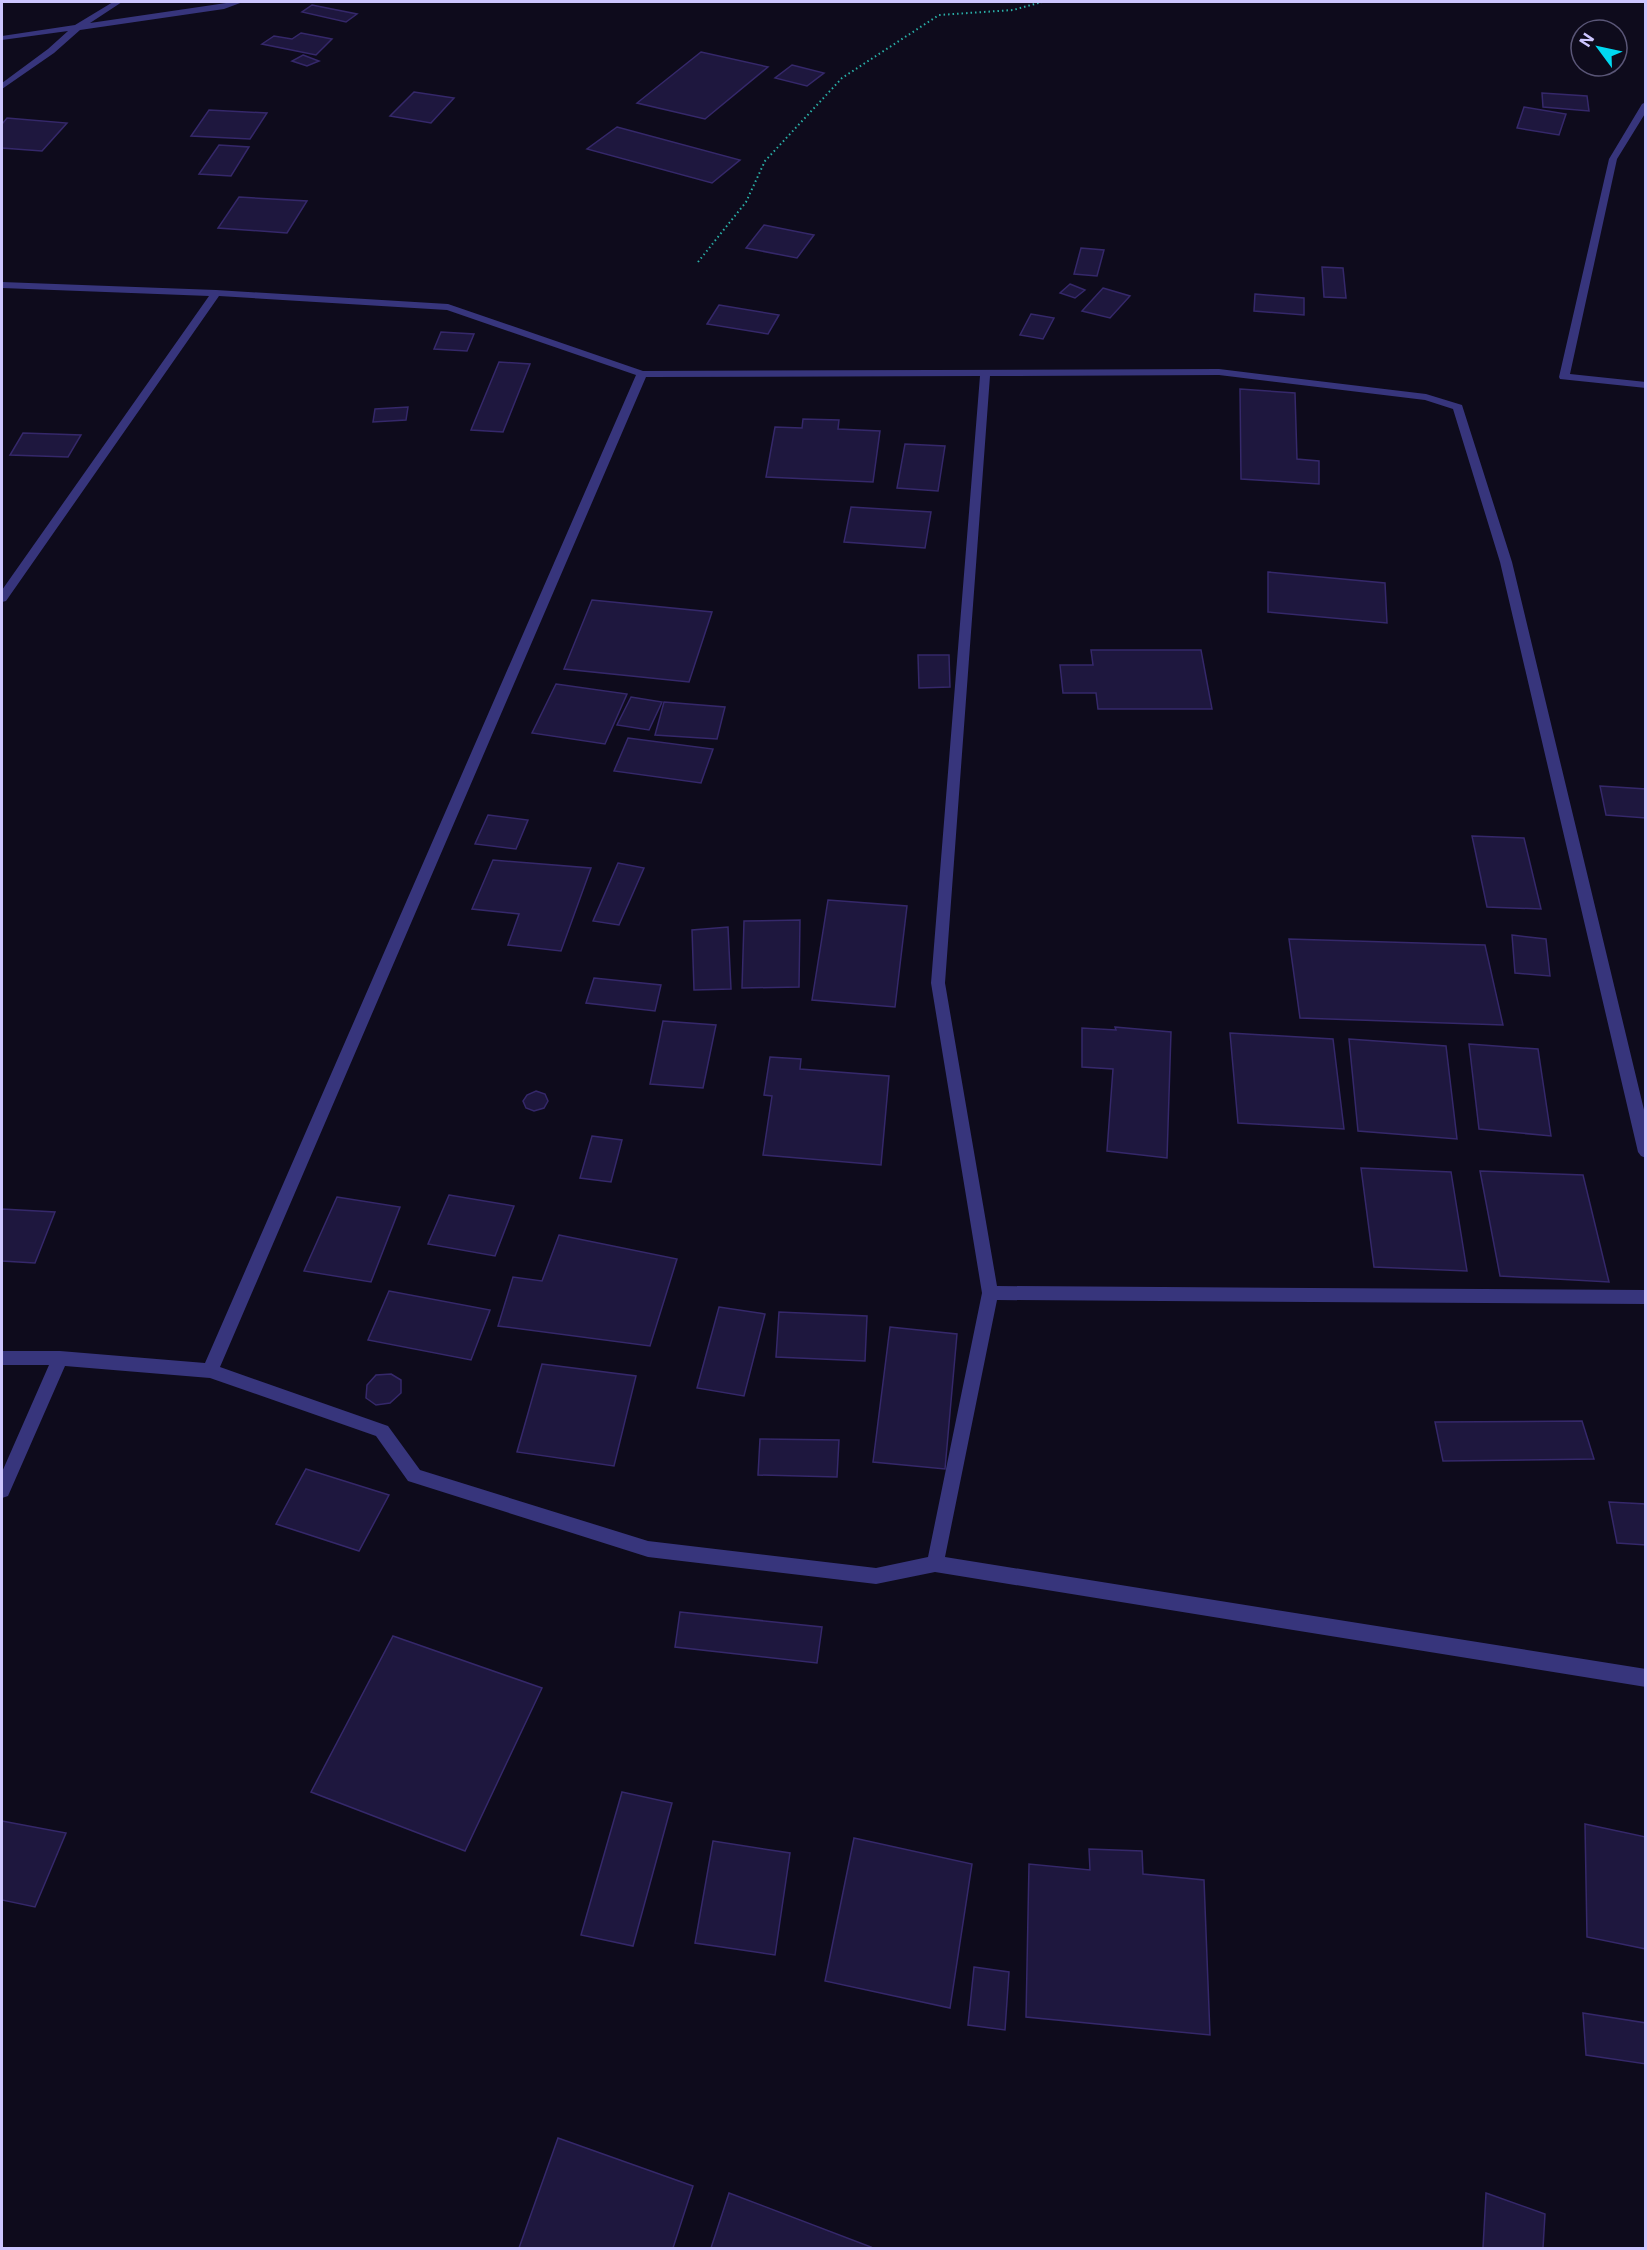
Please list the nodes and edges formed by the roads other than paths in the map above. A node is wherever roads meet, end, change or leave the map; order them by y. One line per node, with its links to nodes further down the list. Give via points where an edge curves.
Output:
1 (118, 2): 3 (street)
2 (239, 2): 3 (street)
3 (75, 29): 4 (street); 5 (street)
4 (2, 38)
5 (2, 87)
6 (1646, 104): 11 (street, via 1613,159 1564,377)
7 (2, 285): 8 (street)
8 (216, 293): 9 (street, via 448,307); 12 (street)
9 (642, 374): 10 (street); 18 (street)
10 (985, 374): 13 (street, via 1219,372 1426,397 1458,407 1506,562); 14 (street, via 938,983)
11 (1646, 385)
12 (2, 598)
13 (1646, 1152)
14 (990, 1293): 15 (street); 20 (street)
15 (1646, 1297)
16 (2, 1358): 17 (street)
17 (60, 1358): 18 (street); 19 (street)
18 (210, 1371): 20 (street, via 382,1431 414,1476 648,1549 876,1576)
19 (2, 1490)
20 (935, 1564): 21 (street)
21 (1646, 1678)

